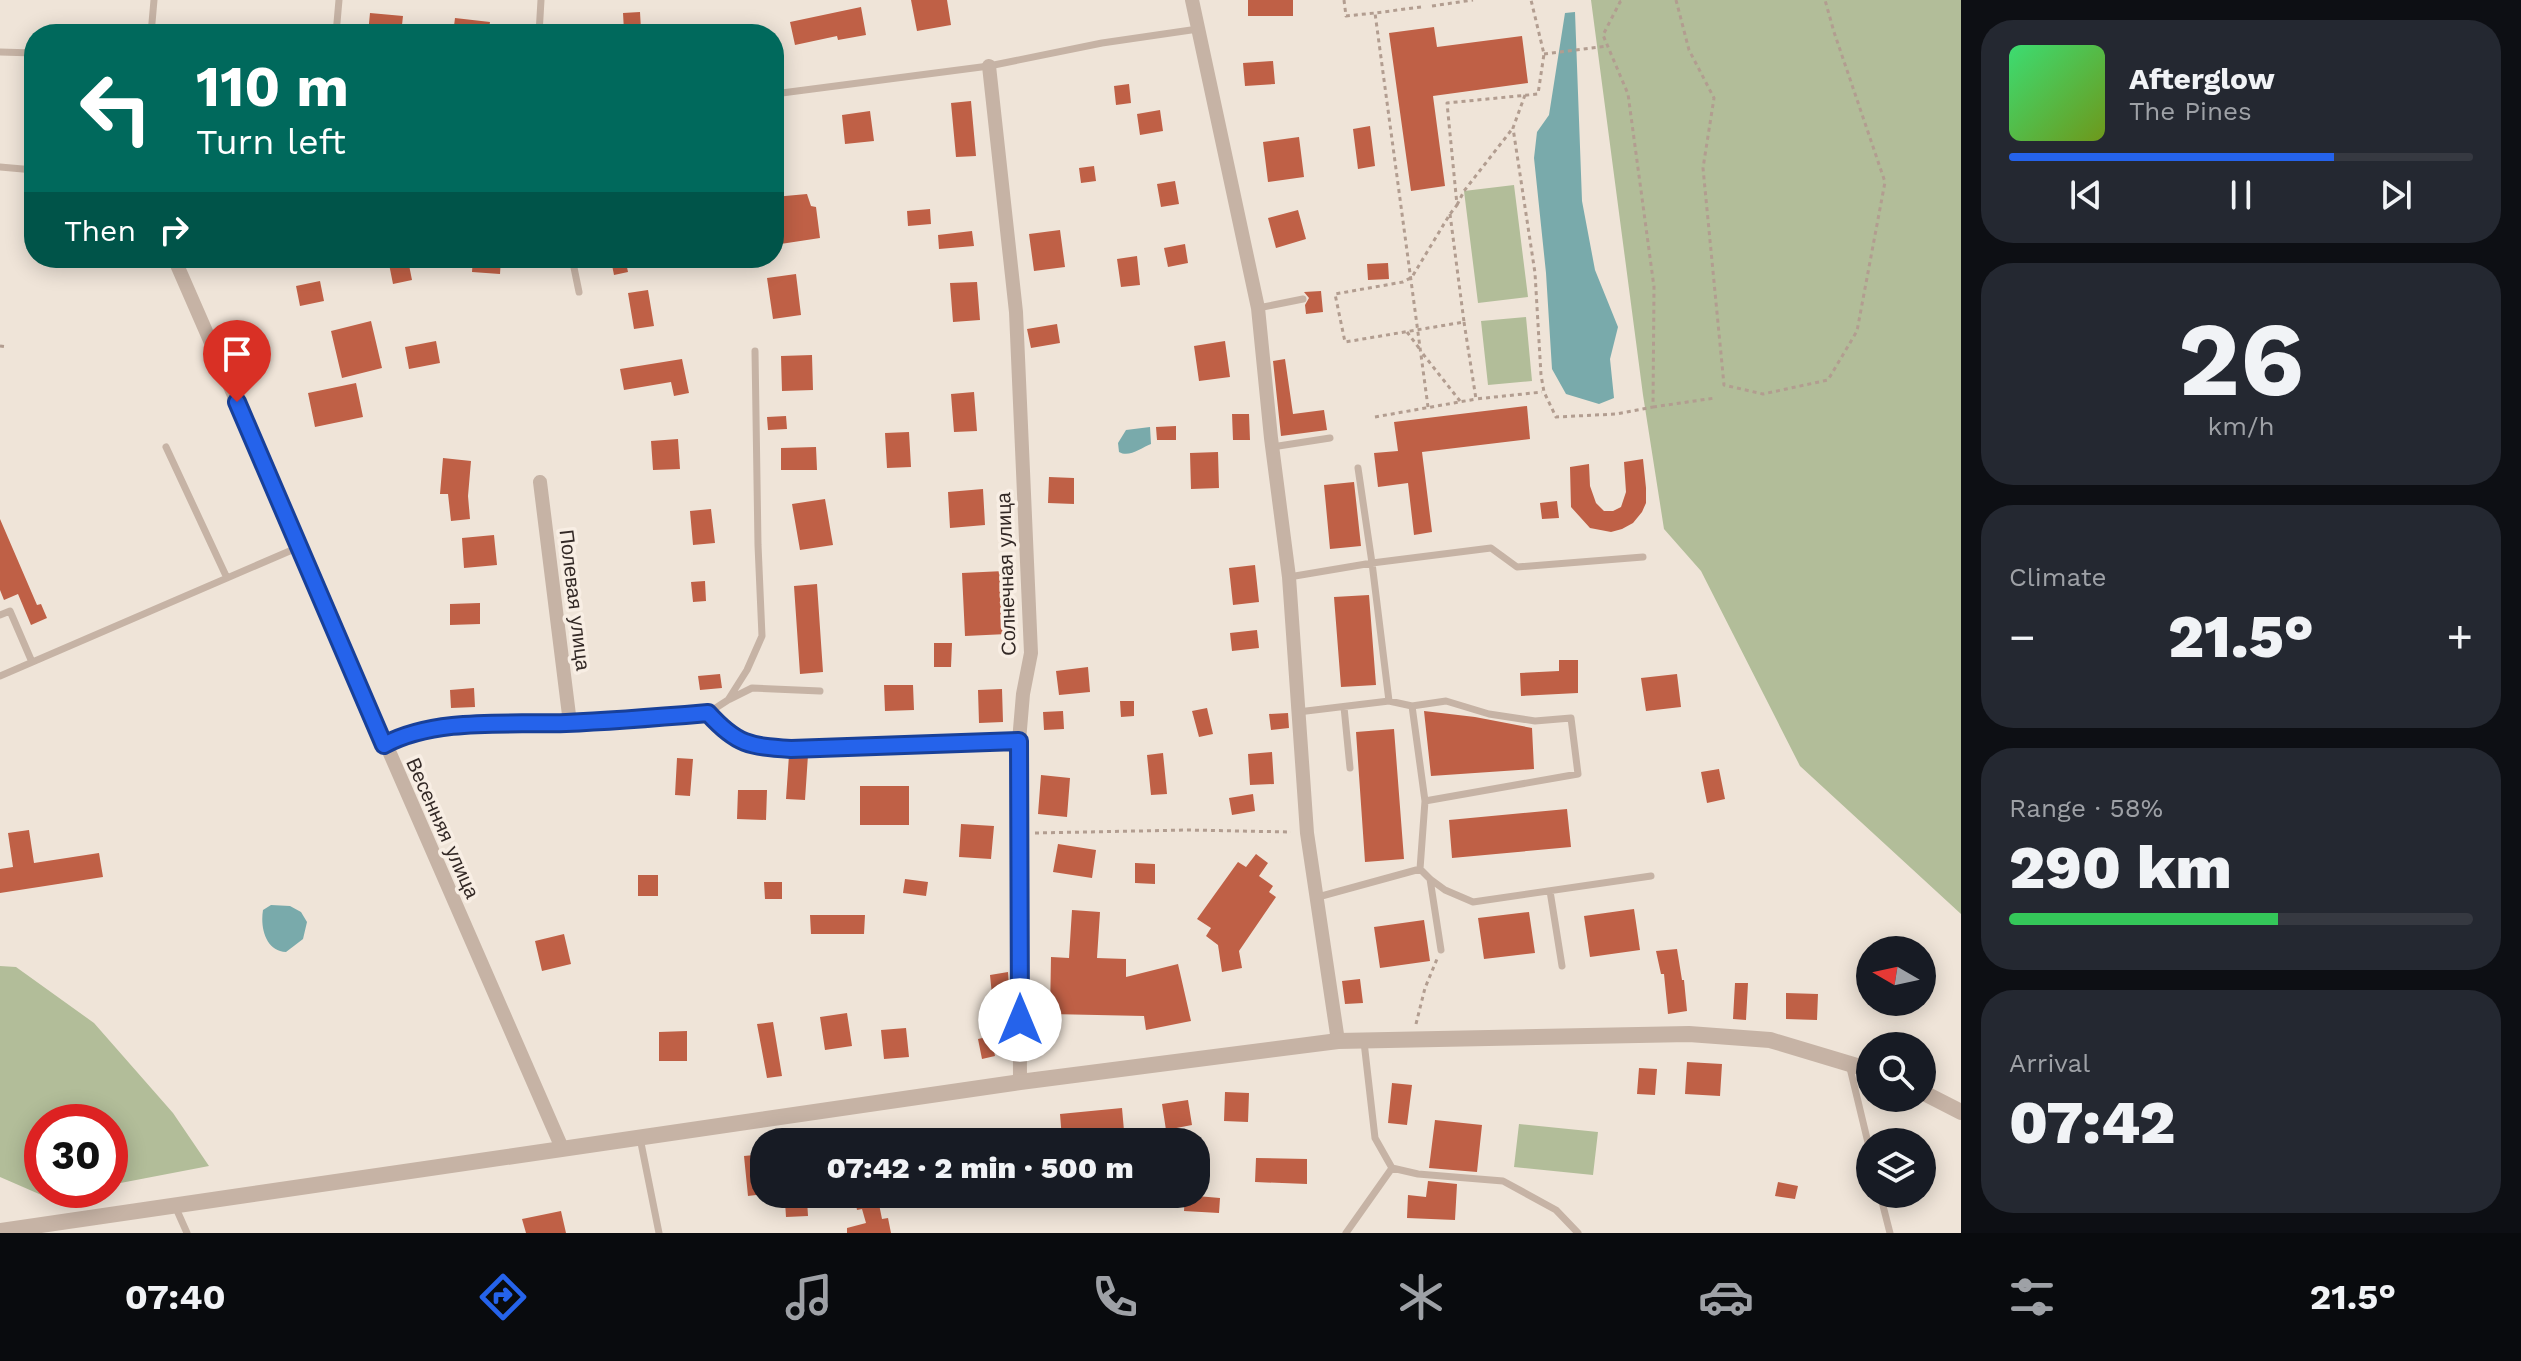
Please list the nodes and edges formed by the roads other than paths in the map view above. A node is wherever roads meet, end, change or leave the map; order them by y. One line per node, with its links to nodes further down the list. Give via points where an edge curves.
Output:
1 (154, 0): 5 (lane)
2 (339, 0): 6 (lane)
3 (541, 0): 7 (lane)
4 (1192, 0): 8 (street)
5 (152, 24)
6 (337, 24)
7 (540, 24)
8 (1198, 29): 11 (lane); 19 (street)
9 (0, 52): 10 (lane)
10 (24, 53)
11 (989, 66): 12 (lane); 42 (street, Солнечная улица, via 1018,343 1031,653)
12 (784, 93)
13 (0, 167): 14 (lane)
14 (24, 169)
15 (178, 268): 26 (street, Весенняя улица)
16 (574, 268): 17 (lane)
17 (579, 292)
18 (1303, 299): 19 (lane)
19 (1258, 308): 23 (street)
20 (755, 351): 35 (lane, via 762,636)
21 (1330, 438): 23 (lane)
22 (166, 447): 30 (lane)
23 (1272, 447): 29 (street)
24 (1358, 468): 28 (lane)
25 (540, 482): 41 (street, Полевая улица)
26 (299, 547): 30 (lane); 43 (street, Весенняя улица)
27 (1643, 557): 28 (lane, via 1517,567 1491,548)
28 (1372, 563): 29 (lane); 36 (lane)
29 (1289, 577): 39 (street)
30 (227, 578): 32 (lane)
31 (0, 615): 32 (lane, via 10,611)
32 (32, 662): 33 (lane)
33 (0, 676)
34 (820, 691): 35 (lane, via 752,688)
35 (728, 700): 40 (lane)
36 (1389, 701): 37 (lane); 38 (lane)
37 (1412, 706): 45 (lane); 45 (lane, via 1446,701 1535,721 1571,718 1578,774)
38 (1344, 707): 39 (lane); 44 (lane)
39 (1298, 712): 50 (street, via 1307,833)
40 (708, 713): 41 (lane); 42 (lane, via 728,735 755,747)
41 (570, 723): 43 (lane, via 444,726 399,736)
42 (1019, 741): 57 (street, Солнечная улица)
43 (384, 745): 62 (street, Весенняя улица)
44 (1350, 768)
45 (1425, 801): 46 (lane)
46 (1420, 869): 48 (lane); 50 (lane)
47 (1651, 876): 49 (lane)
48 (1430, 879): 49 (lane, via 1473,902); 51 (lane)
49 (1550, 891): 52 (lane)
50 (1318, 897): 53 (street)
51 (1441, 950)
52 (1562, 966)
53 (1338, 1041): 54 (street); 57 (street)
54 (1364, 1042): 55 (street, via 1689,1034 1770,1040); 63 (lane, via 1375,1138)
55 (1848, 1062): 56 (street); 60 (lane)
56 (1856, 1065)
57 (1020, 1082): 61 (street)
58 (1936, 1099): 59 (street)
59 (1961, 1112)
60 (1864, 1128)
61 (640, 1138): 62 (street); 68 (lane)
62 (562, 1148): 64 (street)
63 (1392, 1168): 69 (lane); 70 (lane, via 1503,1181 1556,1210)
64 (175, 1206): 66 (street); 67 (lane)
65 (1884, 1208): 71 (lane)
66 (0, 1231)
67 (187, 1233)
68 (659, 1233)
69 (1346, 1233)
70 (1578, 1233)
71 (1890, 1233)

